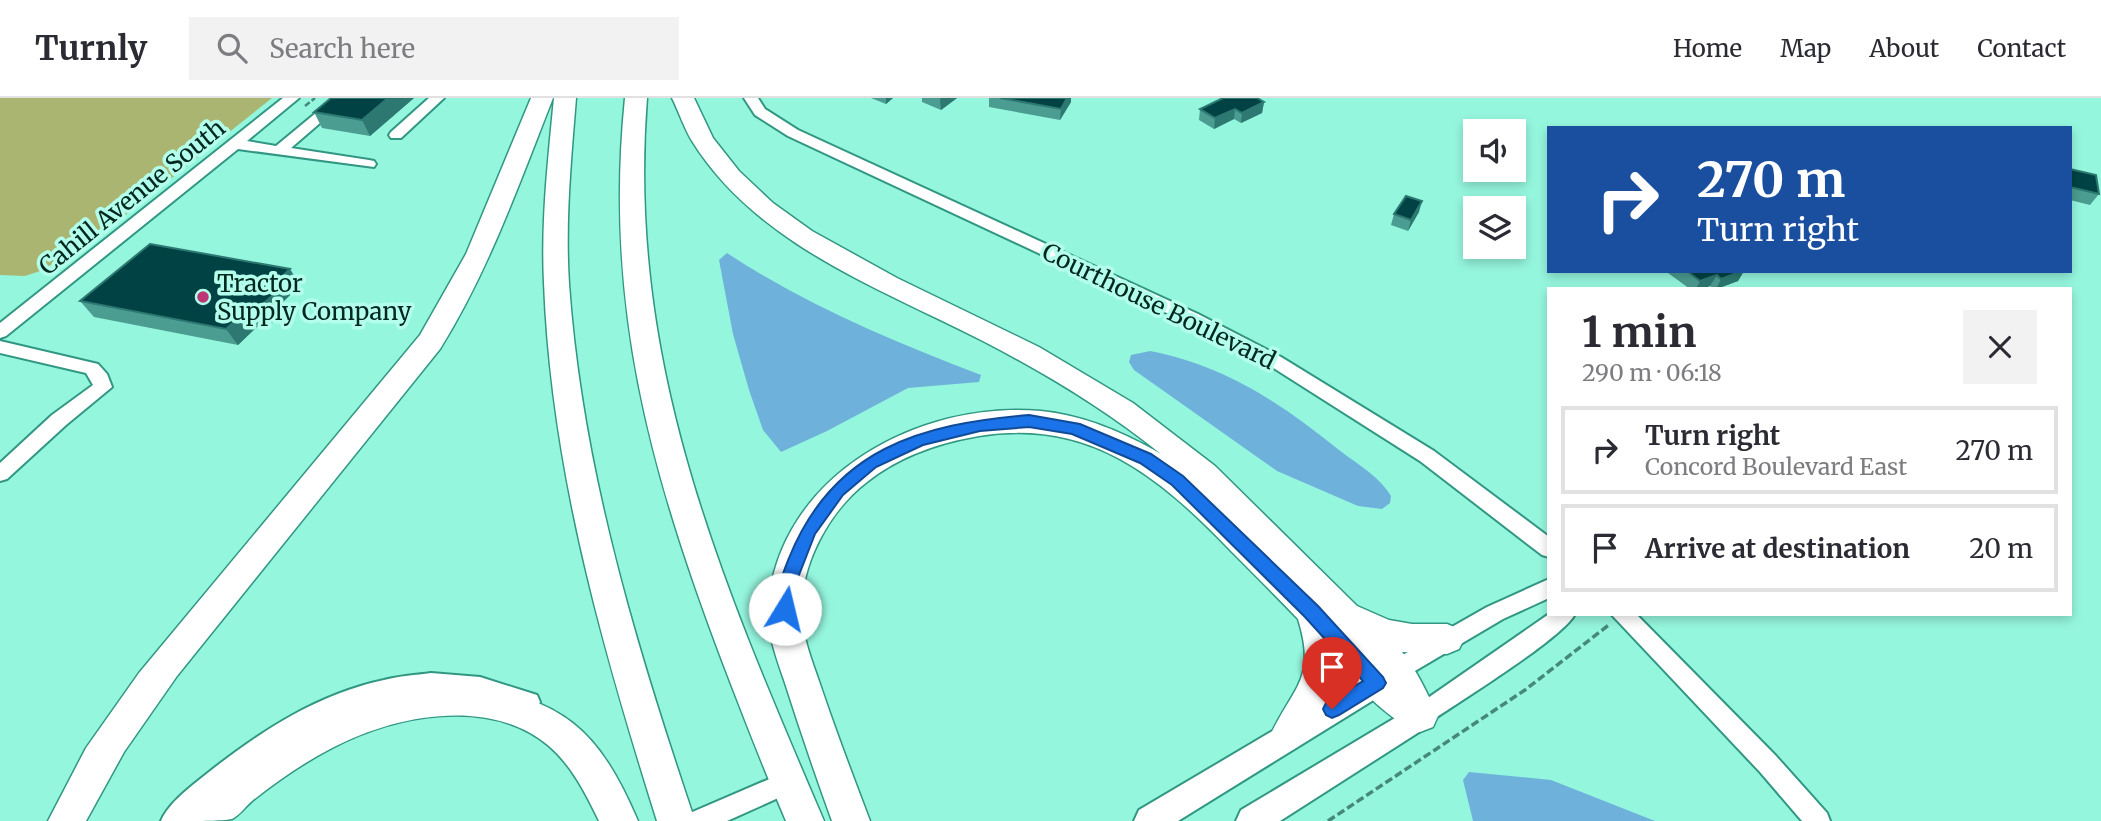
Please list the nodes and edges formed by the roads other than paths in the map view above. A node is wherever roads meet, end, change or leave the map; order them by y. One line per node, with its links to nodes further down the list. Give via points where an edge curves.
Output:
1 (292, 98): 10 (street, Cahill Avenue South)
2 (342, 98): 11 (street)
3 (437, 98): 9 (street)
4 (542, 98): 27 (highway, via 480,252 431,340 131,709)
5 (565, 98): 31 (highway, via 554,238 578,466 600,571)
6 (636, 98): 26 (highway, via 628,204 642,322 667,449 692,536)
7 (683, 98): 18 (highway, via 713,152 761,204 847,263 1060,369 1125,411 1185,457 1248,517)
8 (751, 98): 16 (street, Courthouse Boulevard, via 760,112 793,133 1275,361 1427,456)
9 (396, 135)
10 (235, 144): 11 (street); 13 (street, Cahill Avenue South)
11 (279, 150): 12 (street)
12 (369, 164)
13 (0, 332)
14 (0, 347): 15 (street, via 81,364 98,374 103,387)
15 (0, 474)
16 (1547, 548)
17 (1547, 589): 21 (street)
18 (1323, 609): 21 (highway, via 1385,635); 22 (highway); 24 (highway, via 1324,664 1316,692); 34 (highway, via 1177,481 1146,458 1107,441 1074,428 1029,421 980,425 919,440 870,463 838,491 808,531 791,575 785,609 790,647)
19 (1562, 616): 23 (street)
20 (1624, 616): 37 (street)
21 (1447, 639): 22 (street)
22 (1386, 677): 23 (highway, via 1395,700); 24 (main road)
23 (1420, 716): 36 (main road)
24 (1288, 736): 35 (main road)
25 (573, 745): 28 (street, via 552,716 498,690 441,682 396,687 325,709 288,727 249,752); 29 (highway, via 552,727 498,705 467,701 403,706 366,716 290,751 237,789); 30 (highway)
26 (788, 782): 32 (street); 33 (highway)
27 (67, 821)
28 (173, 821)
29 (204, 821)
30 (619, 821)
31 (676, 821)
32 (699, 821)
33 (805, 821)
34 (851, 821)
35 (1150, 821)
36 (1252, 821)
37 (1818, 821)

